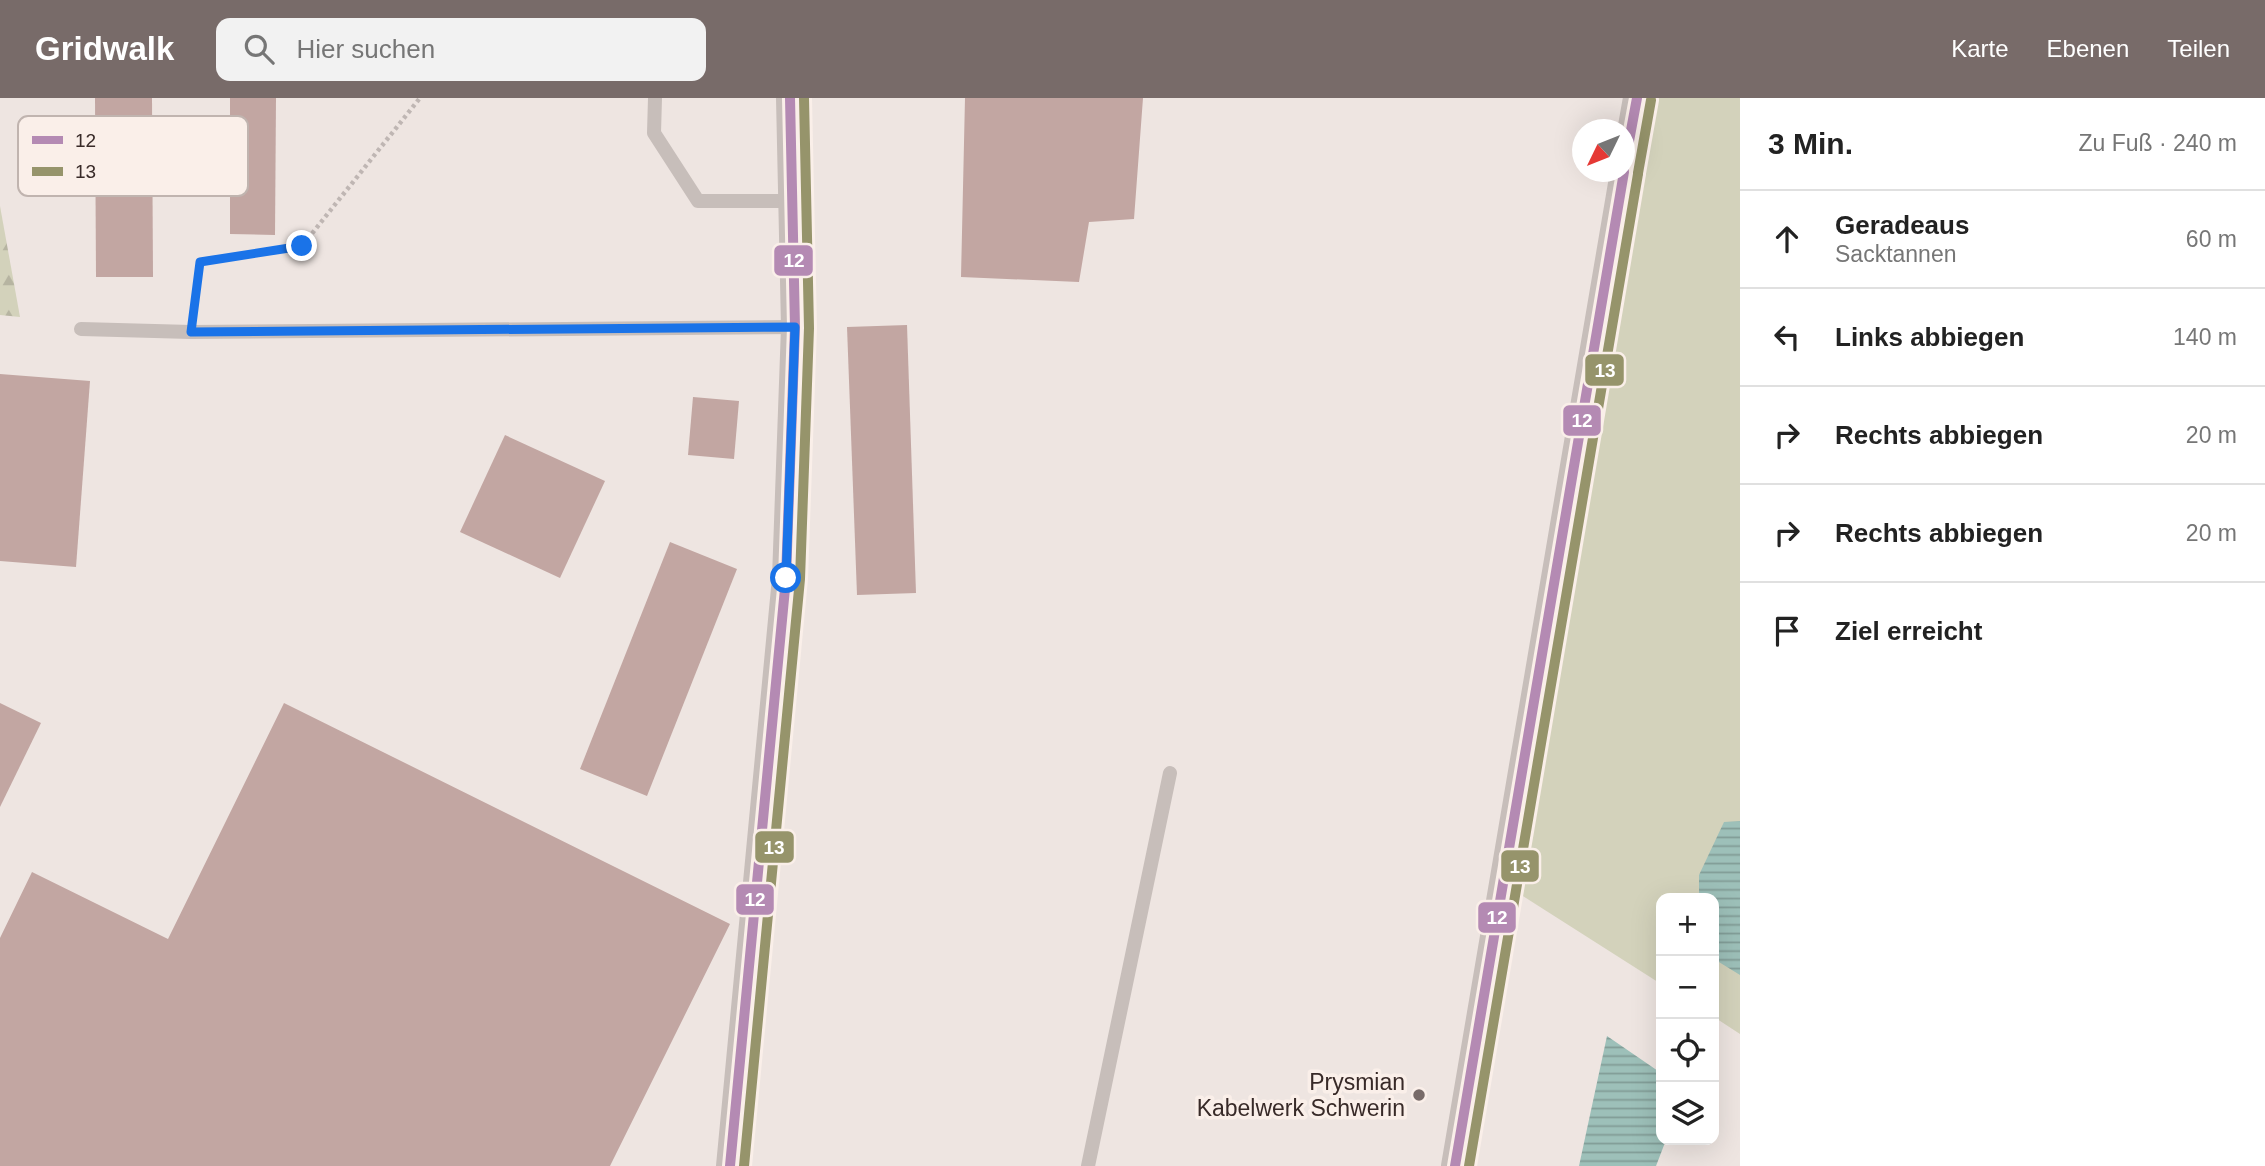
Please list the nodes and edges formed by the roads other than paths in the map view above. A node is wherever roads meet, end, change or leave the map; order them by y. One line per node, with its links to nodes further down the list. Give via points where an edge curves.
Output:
1 (654, 98): 6 (lane, via 654,133 698,201)
2 (790, 98): 6 (street)
3 (1637, 98): 4 (street)
4 (1633, 119)
5 (1622, 182): 12 (street)
6 (793, 201): 7 (street)
7 (795, 327): 8 (lane); 10 (street, via 785,588)
8 (81, 330)
9 (1170, 773): 11 (lane)
10 (730, 1166)
11 (1088, 1166)
12 (1455, 1166)

